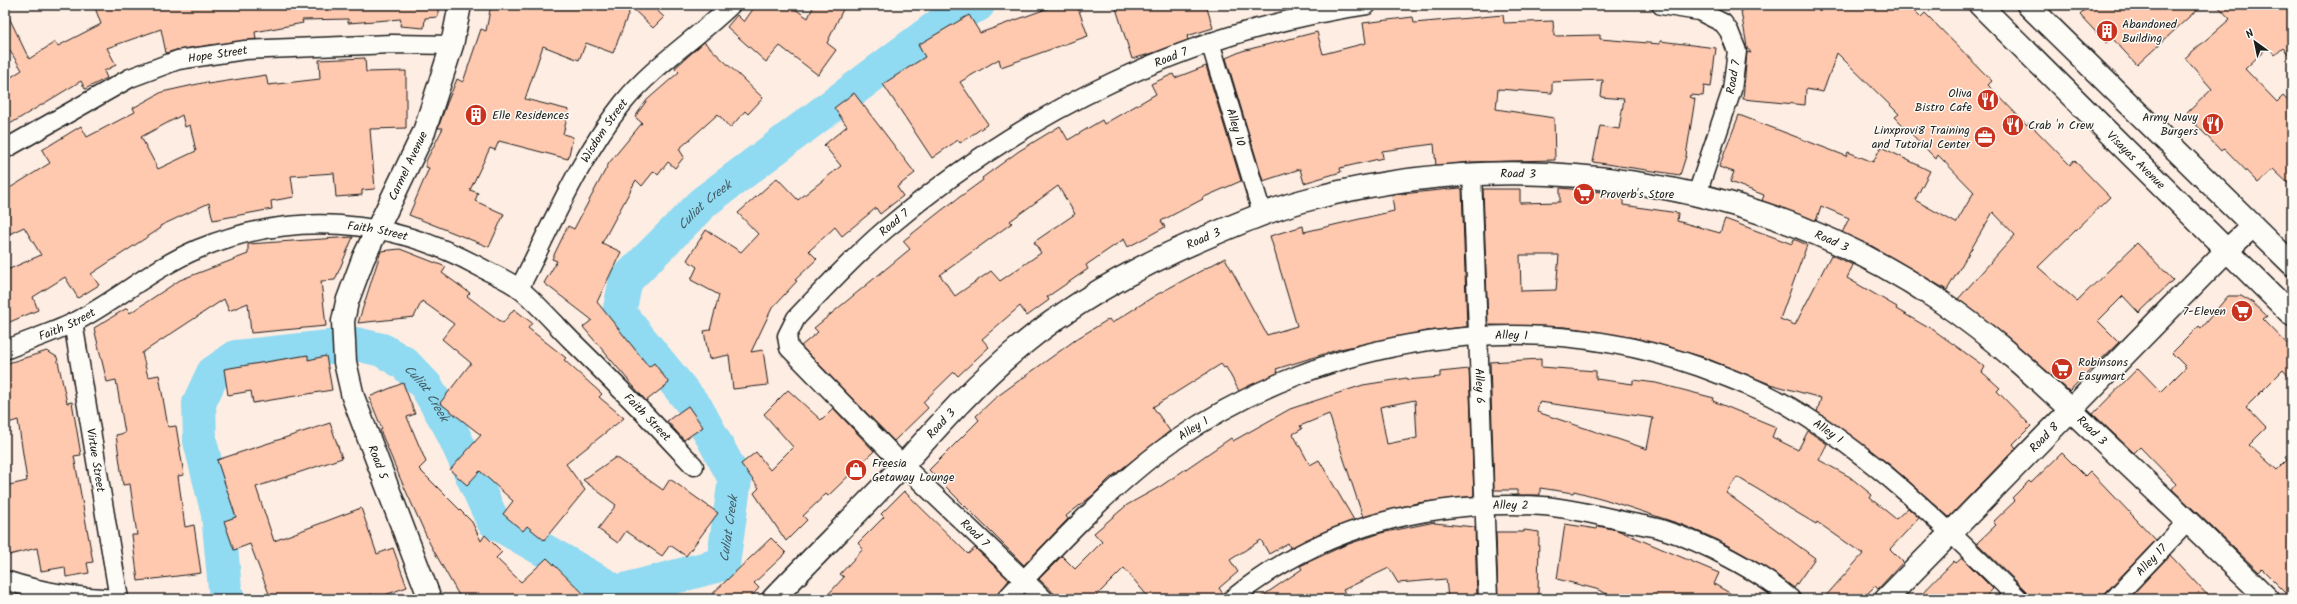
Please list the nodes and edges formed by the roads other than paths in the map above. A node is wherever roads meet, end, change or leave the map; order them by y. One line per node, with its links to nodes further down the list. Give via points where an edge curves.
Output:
1 (460, 5): 8 (street, Carmel Avenue)
2 (731, 5): 17 (street, Wisdom Street, via 653,71 623,104 588,157)
3 (1367, 5): 7 (street, Road 7, via 1318,12)
4 (1661, 5): 11 (street, Road 7, via 1699,11 1723,23 1737,51 1732,90)
5 (1980, 5): 15 (street, Visayas Avenue)
6 (2028, 5): 13 (street)
7 (1210, 42): 12 (street, Alley 10); 24 (street, Road 7, via 1122,76 1038,120 959,171 885,229 796,318 787,336 789,348)
8 (452, 45): 9 (street, Hope Street, via 392,44 245,50 178,60 130,78); 14 (street, Carmel Avenue, via 424,132)
9 (5, 149)
10 (1472, 173): 11 (street, Road 3, via 1553,173 1634,181); 12 (street, Road 3, via 1390,182 1308,199); 21 (street, Alley 6)
11 (1697, 194): 23 (street, Road 3, via 1793,224 1872,261 1935,297 2006,350)
12 (1262, 213): 24 (street, Road 3, via 1157,257 1086,299 1013,353 958,403)
13 (2253, 226): 15 (street, Road 8); 16 (street)
14 (378, 228): 17 (street, Faith Street, via 418,239 454,253); 19 (street, Carmel Avenue, via 363,259 347,302); 20 (street, Faith Street, via 337,224 276,227 234,236 197,250 157,271)
15 (2228, 250): 18 (street, Visayas Avenue); 23 (street, Road 8)
16 (2292, 264)
17 (519, 289): 25 (street, Faith Street, via 636,404)
18 (2292, 315)
19 (343, 321): 32 (street, Road 5, via 345,362 353,396)
20 (73, 322): 22 (street, Faith Street); 31 (street, Virtue Street)
21 (1478, 335): 26 (street, Alley 6); 28 (street, Alley 1, via 1545,335 1611,343 1672,358 1731,378 1790,407 1845,442 1898,485); 30 (street, Alley 1, via 1415,342 1352,356 1291,377 1232,405 1173,442 1119,485)
22 (5, 350)
23 (2070, 410): 27 (street, Road 3); 28 (street, Road 8)
24 (903, 464): 30 (street, Road 7); 33 (street, Road 3)
25 (694, 466)
26 (1484, 504): 36 (street, Alley 2, via 1404,515 1327,540 1257,579); 37 (street, Alley 6); 38 (street, Alley 2, via 1544,506 1665,530 1724,556 1776,585)
27 (2188, 521): 41 (street, Alley 17); 42 (street, Road 3)
28 (1950, 533): 39 (street, Road 8); 40 (street, Alley 1)
29 (5, 580): 31 (street, via 36,590)
30 (1024, 580): 34 (street, Alley 1); 35 (street, Road 7)
31 (119, 599)
32 (430, 599)
33 (772, 599)
34 (1006, 599)
35 (1044, 599)
36 (1232, 599)
37 (1488, 599)
38 (1791, 599)
39 (1886, 599)
40 (2019, 599)
41 (2114, 599)
42 (2268, 599)

